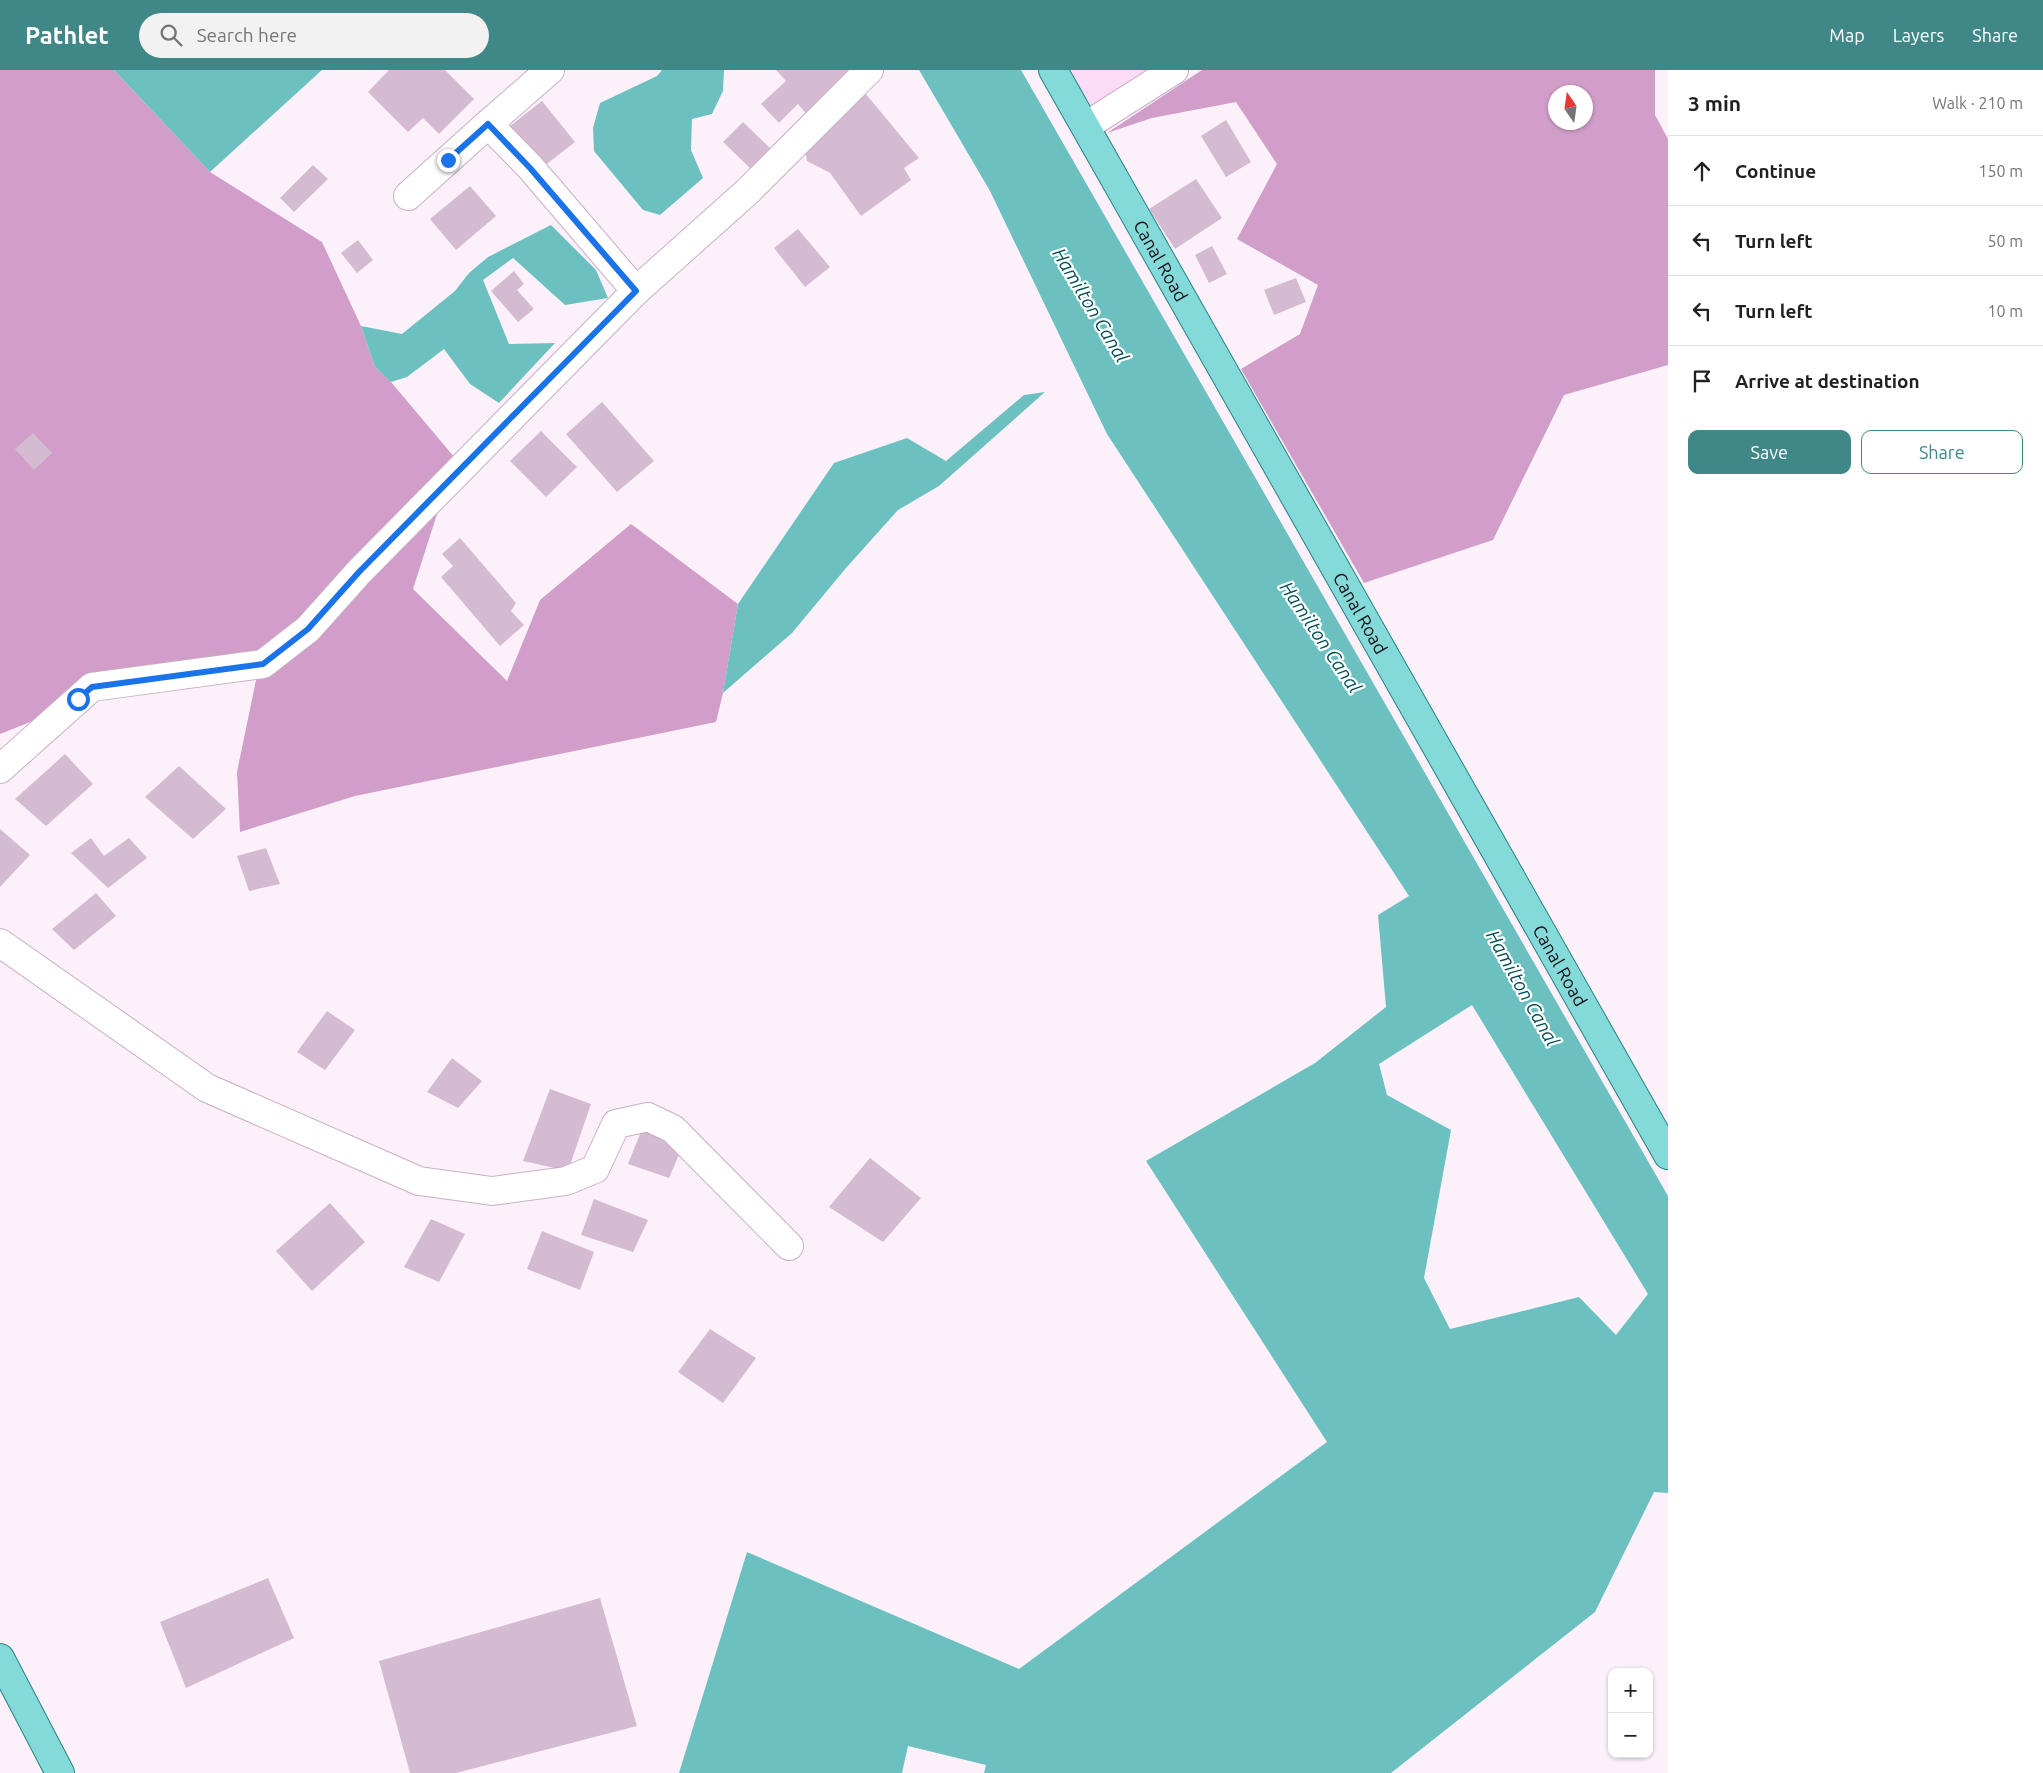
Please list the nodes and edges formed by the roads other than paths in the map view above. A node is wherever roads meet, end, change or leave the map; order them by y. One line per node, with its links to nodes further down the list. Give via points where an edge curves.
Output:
1 (550, 70): 5 (street)
2 (869, 70): 8 (street, via 747,192)
3 (1052, 70): 6 (main road, Canal Road)
4 (1174, 70): 6 (street)
5 (488, 124): 7 (street); 8 (street)
6 (1086, 126): 11 (main road, Canal Road)
7 (408, 196)
8 (636, 291): 9 (street, via 308,629 263,664 92,687)
9 (0, 769)
10 (0, 943): 12 (street, via 207,1088 419,1181 492,1191 566,1181 595,1169 616,1124 648,1117 673,1129)
11 (1668, 1155)
12 (789, 1246)
13 (0, 1658): 14 (main road)
14 (60, 1773)

